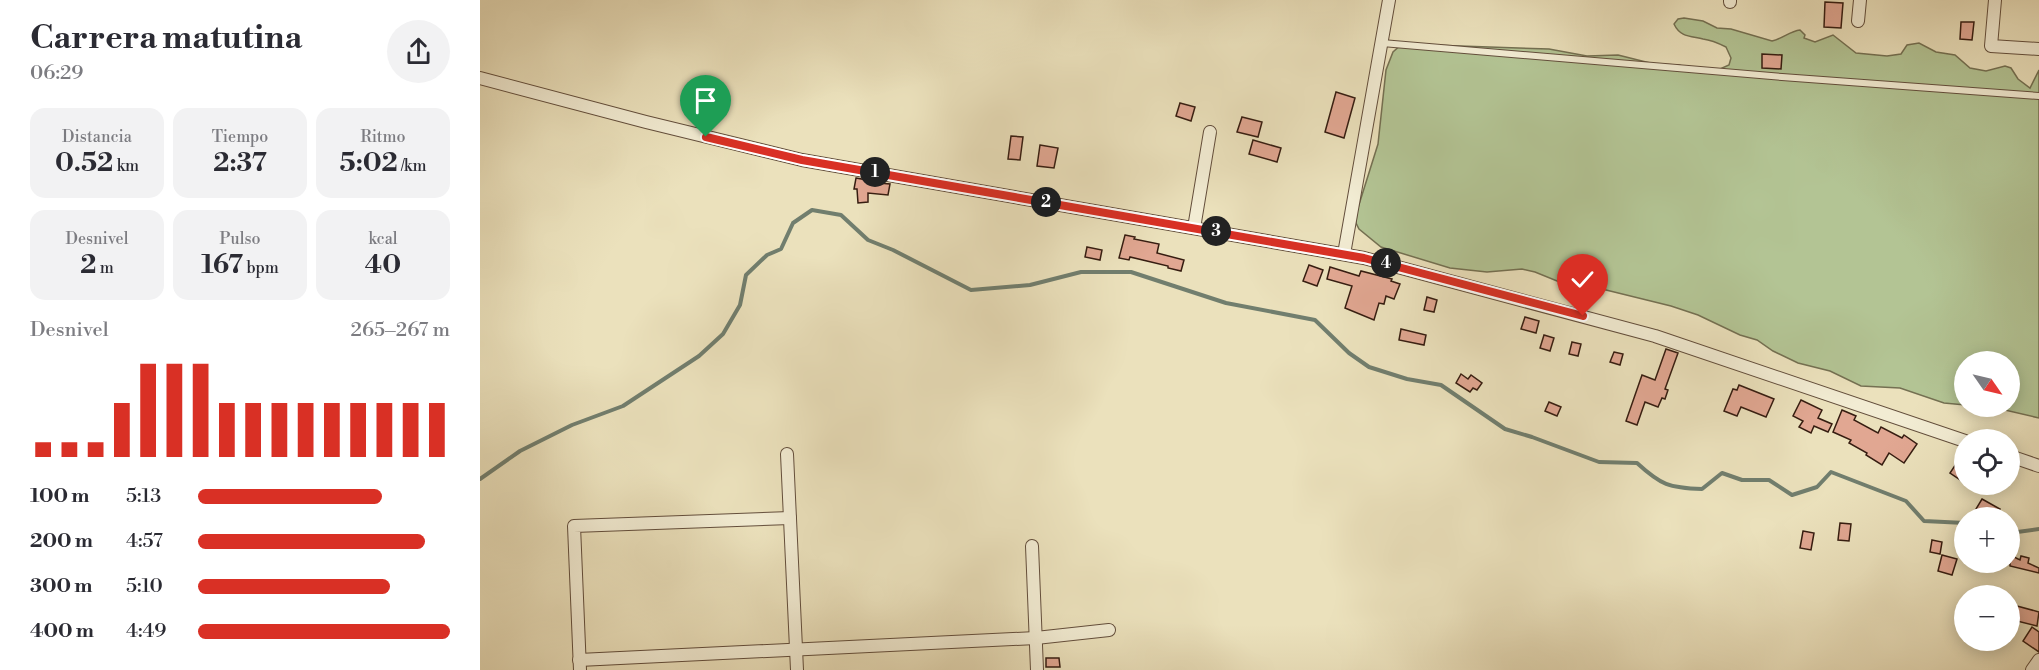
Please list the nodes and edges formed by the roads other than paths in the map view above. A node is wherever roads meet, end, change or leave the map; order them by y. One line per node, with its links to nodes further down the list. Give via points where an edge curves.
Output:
1 (1389, 0): 5 (street)
2 (1860, 0): 4 (street)
3 (1995, 0): 6 (street, via 1990,46)
4 (1858, 21)
5 (1381, 43): 8 (lane); 11 (street)
6 (2039, 50)
7 (480, 78): 10 (street, via 802,160)
8 (2039, 96)
9 (1210, 132): 10 (street)
10 (1194, 228): 11 (street)
11 (1344, 254): 12 (street, via 1655,336)
12 (1954, 437)
13 (787, 454): 16 (street)
14 (2020, 459): 15 (street)
15 (2039, 466)
16 (790, 518): 20 (street); 22 (street, via 574,526)
17 (1032, 546): 19 (street)
18 (1109, 630): 19 (street)
19 (1035, 638): 20 (street); 24 (street)
20 (796, 649): 22 (street); 23 (street)
21 (2039, 660): 25 (street)
22 (580, 665)
23 (797, 670)
24 (1037, 670)
25 (2032, 670)

